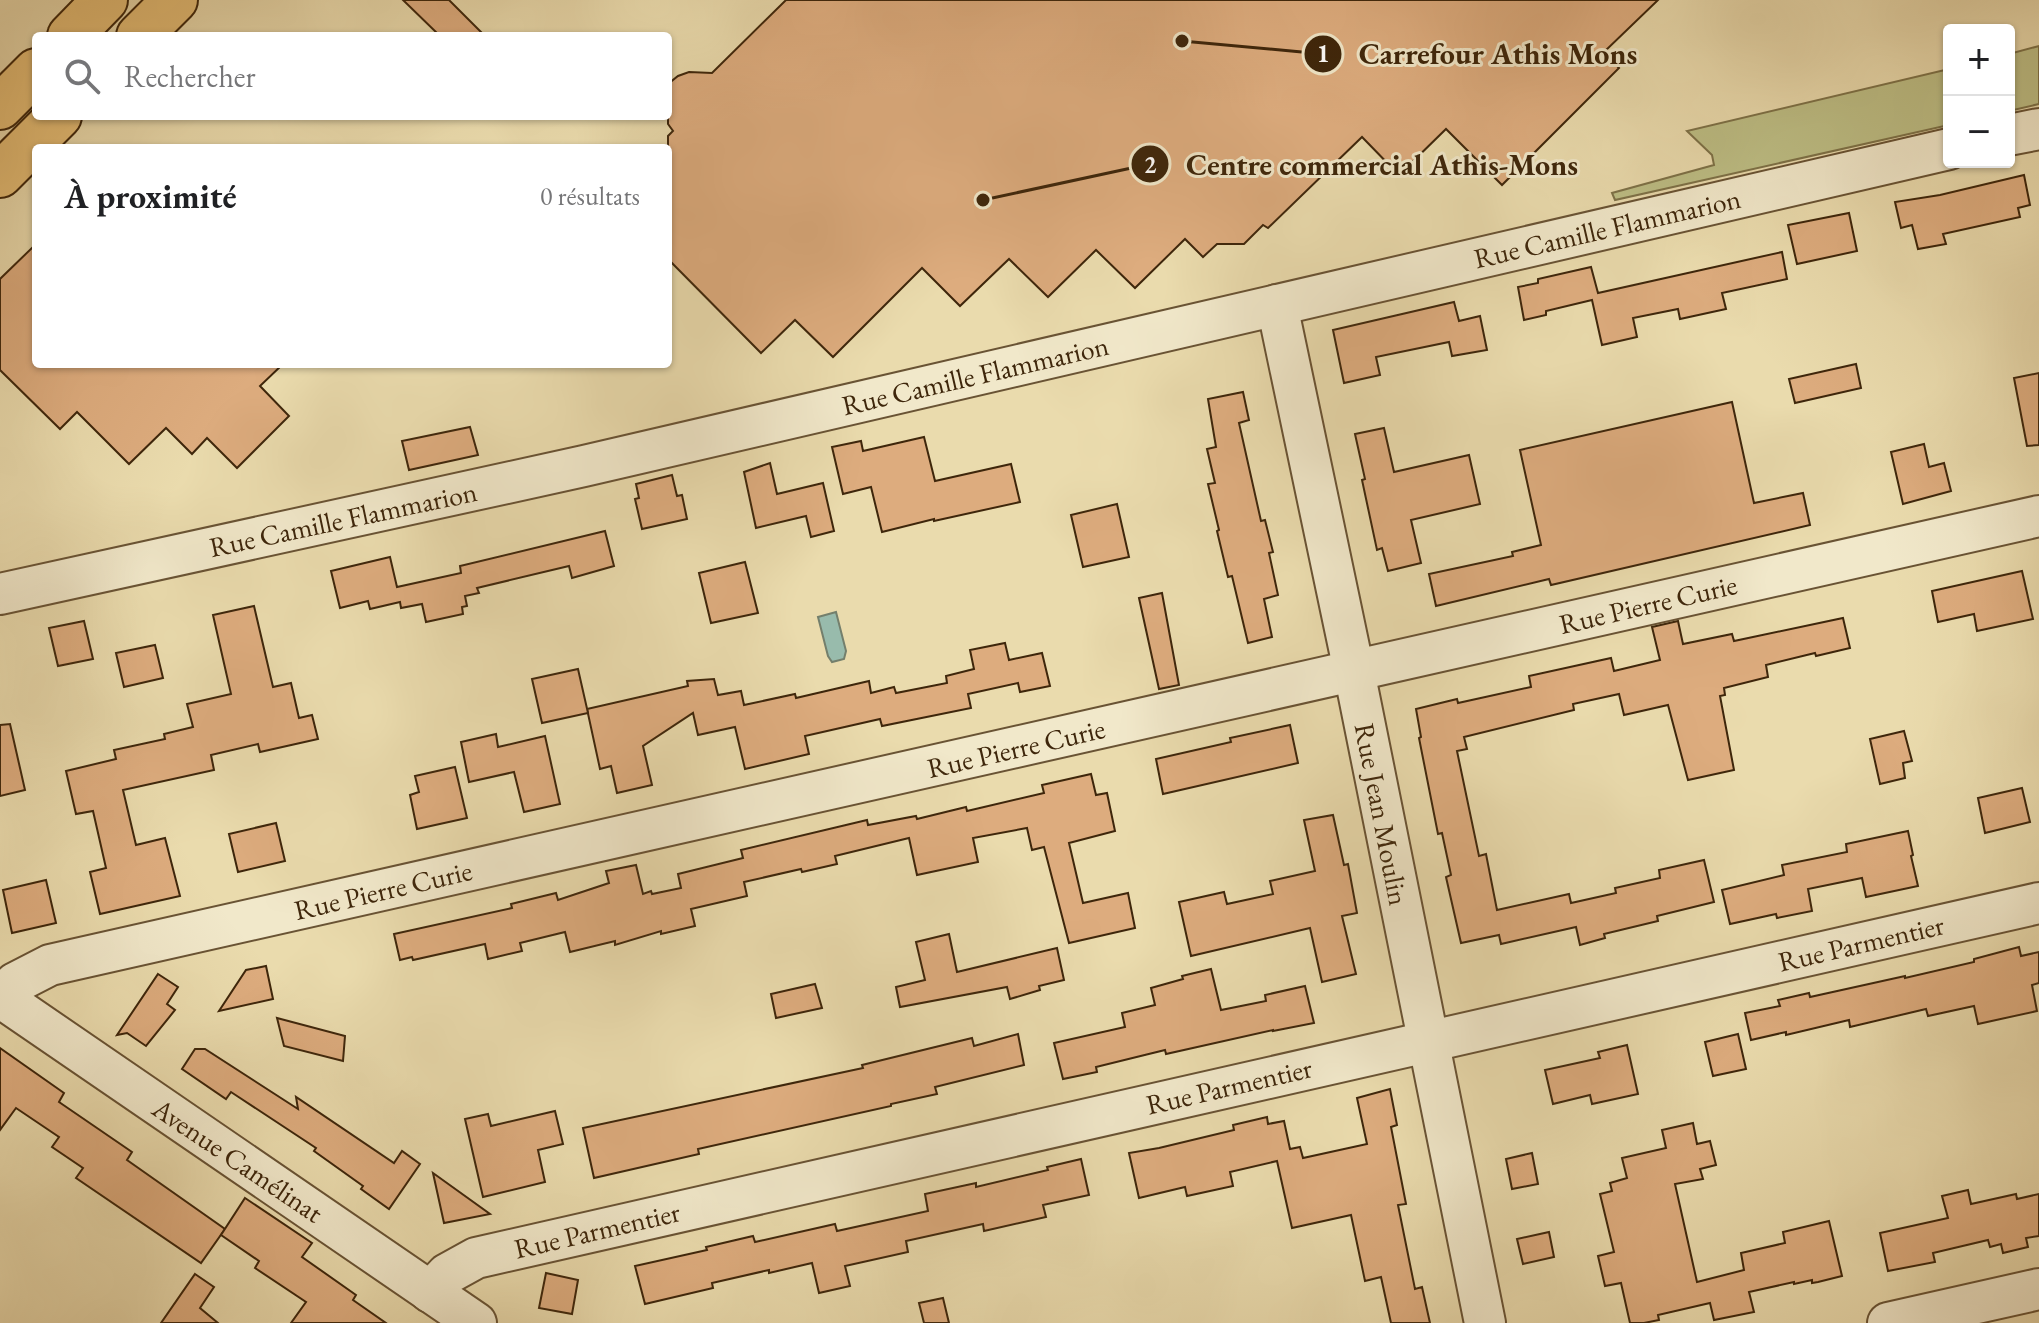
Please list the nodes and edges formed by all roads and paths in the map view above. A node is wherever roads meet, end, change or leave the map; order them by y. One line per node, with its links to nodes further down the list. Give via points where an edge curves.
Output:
1 (105, 0): 3 (main road)
2 (175, 0): 4 (main road)
3 (74, 32)
4 (143, 32)
5 (55, 120): 9 (main road)
6 (2039, 129): 7 (street)
7 (2015, 134)
8 (1943, 150): 10 (street, Rue Camille Flammarion)
9 (0, 175)
10 (1277, 305): 12 (street, Rue Camille Flammarion, via 584,466); 13 (street, Rue Jean Moulin)
11 (2039, 516): 13 (street, Rue Pierre Curie)
12 (0, 594)
13 (1354, 671): 15 (street, Rue Pierre Curie, via 50,965 15,983); 16 (street, Rue Jean Moulin)
14 (2039, 903): 16 (street, Rue Parmentier)
15 (2, 998): 18 (street, Avenue Camélinat)
16 (1428, 1041): 18 (street, Rue Parmentier, via 476,1258 447,1274); 20 (street, Rue Jean Moulin)
17 (2039, 1289): 21 (street)
18 (430, 1292): 19 (street, Avenue Camélinat)
19 (476, 1323)
20 (1485, 1323)
21 (1888, 1323)

